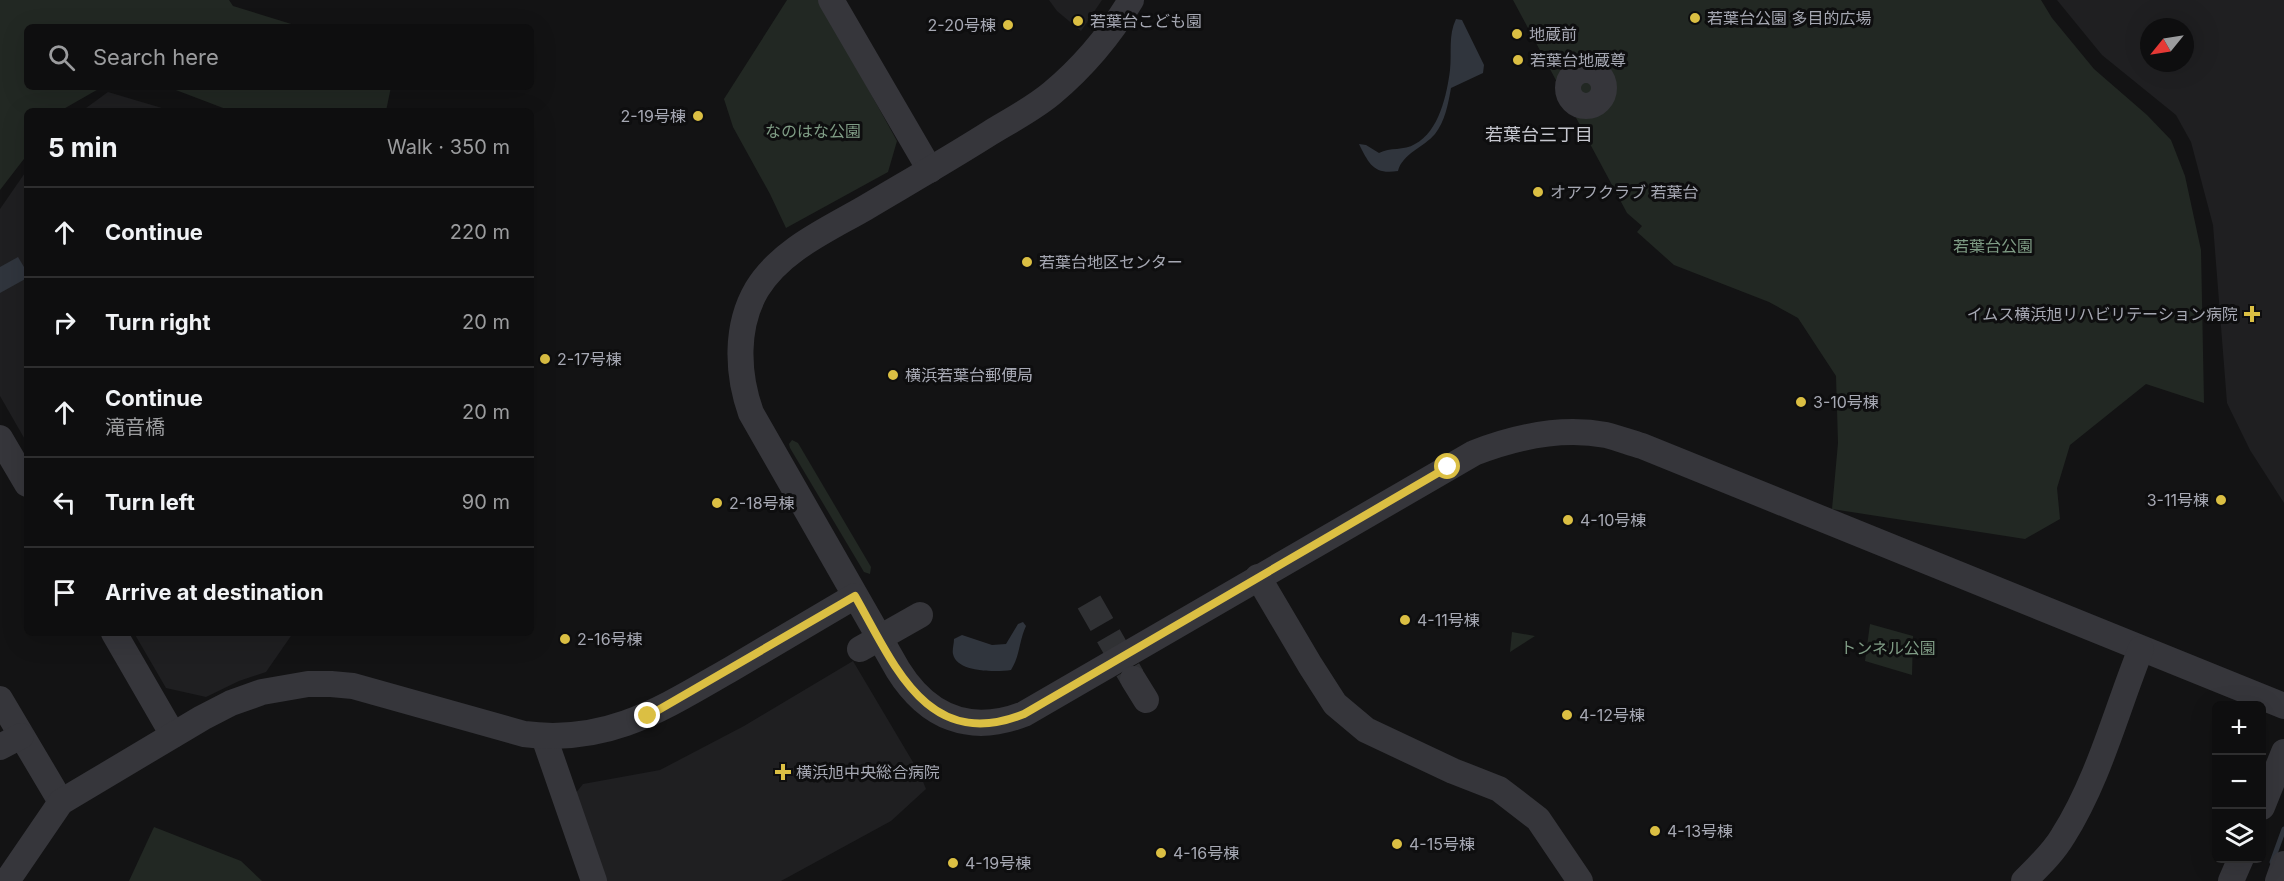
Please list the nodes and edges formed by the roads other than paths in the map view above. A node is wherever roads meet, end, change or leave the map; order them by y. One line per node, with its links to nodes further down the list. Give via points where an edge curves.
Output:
1 (831, 0): 3 (street)
2 (1131, 0): 3 (street, via 1110,33 1051,94)
3 (930, 170): 7 (street, via 793,250 757,289 746,314 741,342 741,374 751,412)
4 (0, 438): 5 (street)
5 (24, 479)
6 (1258, 577): 7 (street, via 1024,714 982,723 943,714 909,688); 10 (street, via 1498,443 1567,432 1607,435); 24 (street, via 1335,704 1366,730 1498,789 1539,819)
7 (855, 596): 15 (street, via 648,716 601,731)
8 (920, 615): 11 (street)
9 (116, 636): 14 (street)
10 (2141, 649): 13 (street); 25 (street, via 2080,805 2062,838)
11 (860, 650)
12 (0, 699): 16 (street)
13 (2284, 706)
14 (173, 735): 15 (street, via 231,703 262,692 294,685 331,684 370,690 501,729); 19 (street)
15 (544, 737): 23 (street)
16 (10, 741): 19 (street)
17 (2284, 752): 18 (street)
18 (2266, 797)
19 (61, 802): 22 (street)
20 (2239, 863): 26 (street)
21 (2284, 864): 27 (street)
22 (7, 881)
23 (594, 881)
24 (1581, 881)
25 (2024, 881)
26 (2231, 881)
27 (2278, 881)

